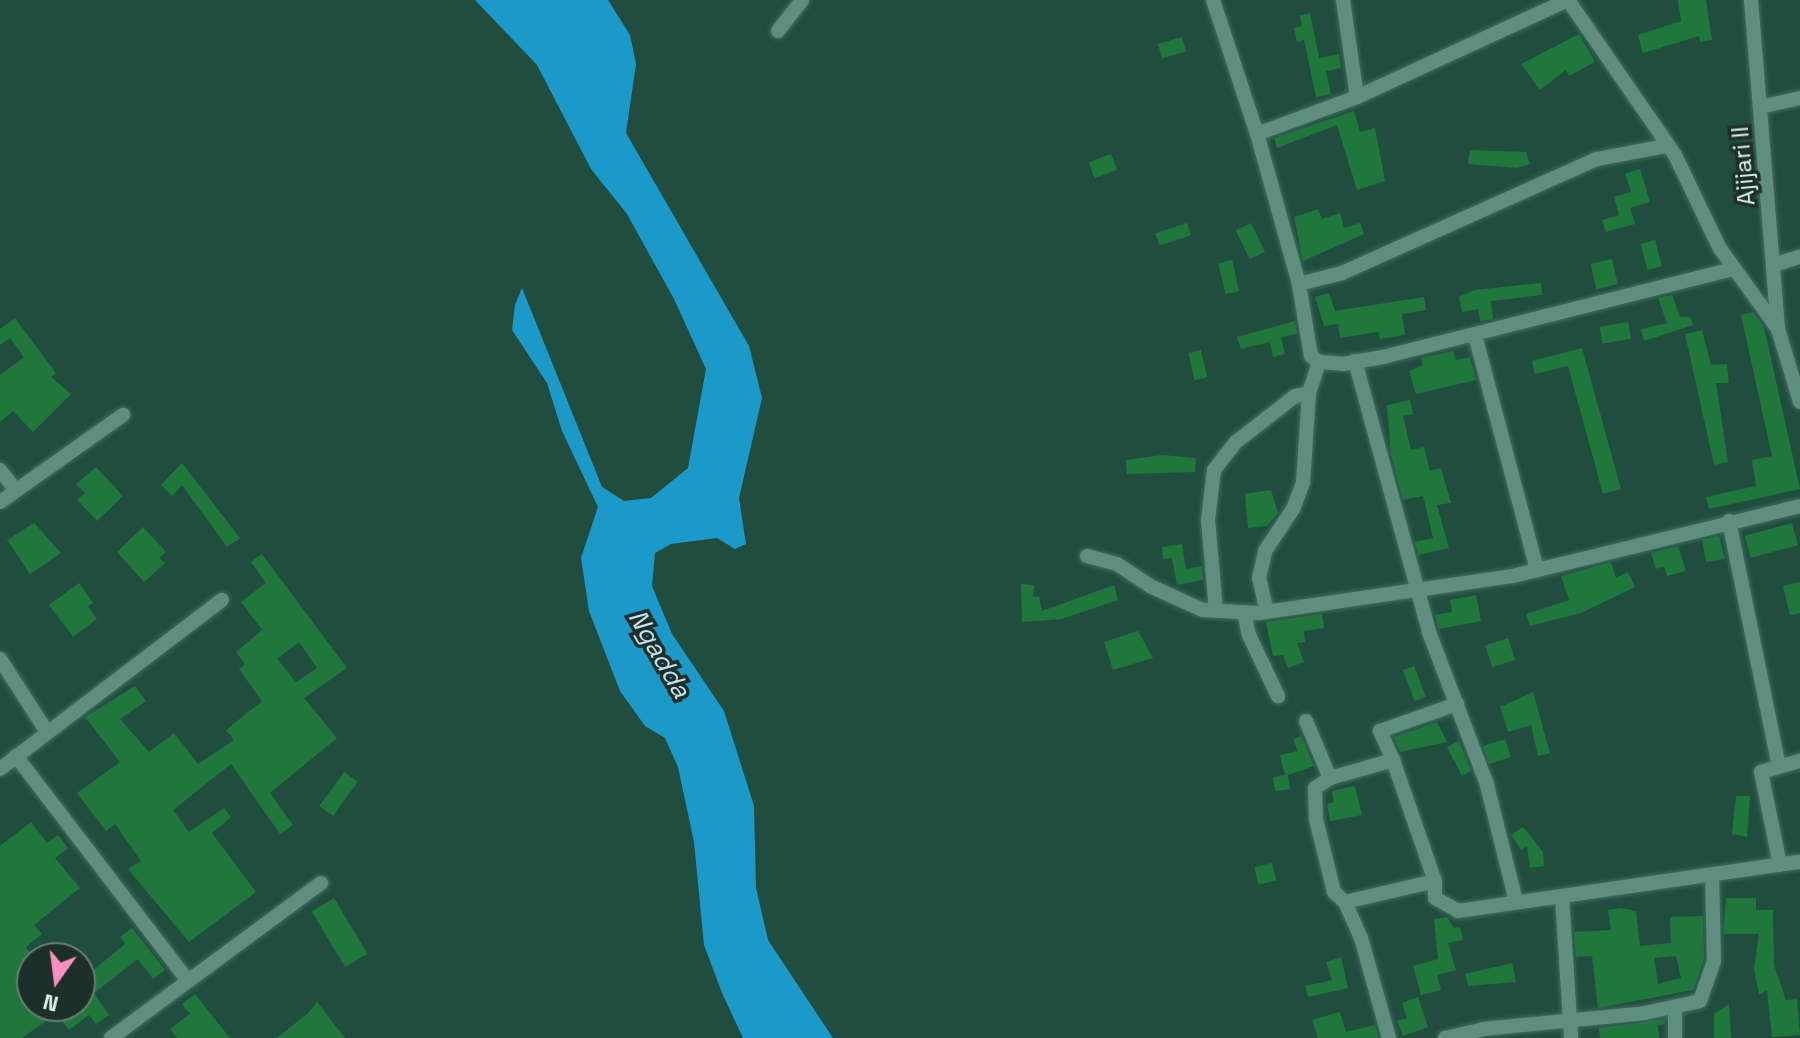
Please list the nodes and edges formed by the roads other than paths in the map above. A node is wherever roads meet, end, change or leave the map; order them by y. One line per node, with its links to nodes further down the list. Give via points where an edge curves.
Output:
1 (802, 0): 5 (street)
2 (1213, 0): 9 (street)
3 (1343, 0): 6 (street)
4 (1751, 0): 8 (street, Ajijari II)
5 (778, 31)
6 (1357, 97): 9 (street); 10 (street, via 1568,0)
7 (1800, 98): 8 (street)
8 (1760, 107): 12 (street, Ajijari II)
9 (1257, 134): 14 (street)
10 (1666, 146): 13 (street); 14 (street, via 1597,159 1342,273)
11 (1800, 257): 12 (street)
12 (1773, 265): 15 (street, Ajijari II)
13 (1733, 269): 15 (street); 16 (street)
14 (1299, 284): 18 (street, via 1311,356)
15 (1778, 329): 20 (street)
16 (1475, 335): 17 (street); 28 (street)
17 (1355, 361): 18 (street); 29 (street)
18 (1319, 362): 19 (street)
19 (1309, 393): 31 (street, via 1295,396 1236,442 1214,470 1208,520); 33 (street, via 1303,483 1265,551 1259,578)
20 (1800, 402)
21 (123, 415): 23 (street)
22 (0, 470): 23 (street)
23 (15, 489): 24 (street)
24 (0, 502)
25 (1800, 506): 26 (street)
26 (1729, 521): 28 (street); 42 (street)
27 (1087, 556): 31 (street, via 1117,564 1152,587)
28 (1537, 569): 29 (street)
29 (1418, 593): 33 (street); 36 (street)
30 (222, 600): 38 (street)
31 (1216, 611): 32 (street)
32 (1244, 612): 33 (street); 35 (street)
33 (1267, 612)
34 (0, 659): 38 (street)
35 (1278, 696)
36 (1457, 704): 40 (street, via 1380,731); 51 (street, via 1487,785)
37 (1306, 721): 44 (street)
38 (47, 732): 39 (street)
39 (16, 756): 43 (street); 53 (street)
40 (1393, 760): 44 (street); 48 (street)
41 (1800, 761): 42 (street)
42 (1779, 766): 46 (street, via 1761,772 1760,785)
43 (0, 769)
44 (1330, 778): 52 (street, via 1315,788 1316,819 1334,892)
45 (1800, 862): 46 (street)
46 (1780, 865): 47 (street)
47 (1712, 876): 50 (street); 54 (street, via 1714,961 1709,982 1700,1001)
48 (1435, 881): 51 (street, via 1435,898 1458,911); 52 (street)
49 (321, 883): 53 (street)
50 (1562, 897): 51 (street); 55 (street)
51 (1516, 901)
52 (1345, 902): 57 (street, via 1361,938)
53 (188, 981): 56 (street)
54 (1675, 1008): 55 (street); 60 (street)
55 (1569, 1021): 58 (street); 59 (street)
56 (111, 1038)
57 (1389, 1038)
58 (1445, 1038)
59 (1571, 1038)
60 (1675, 1038)

